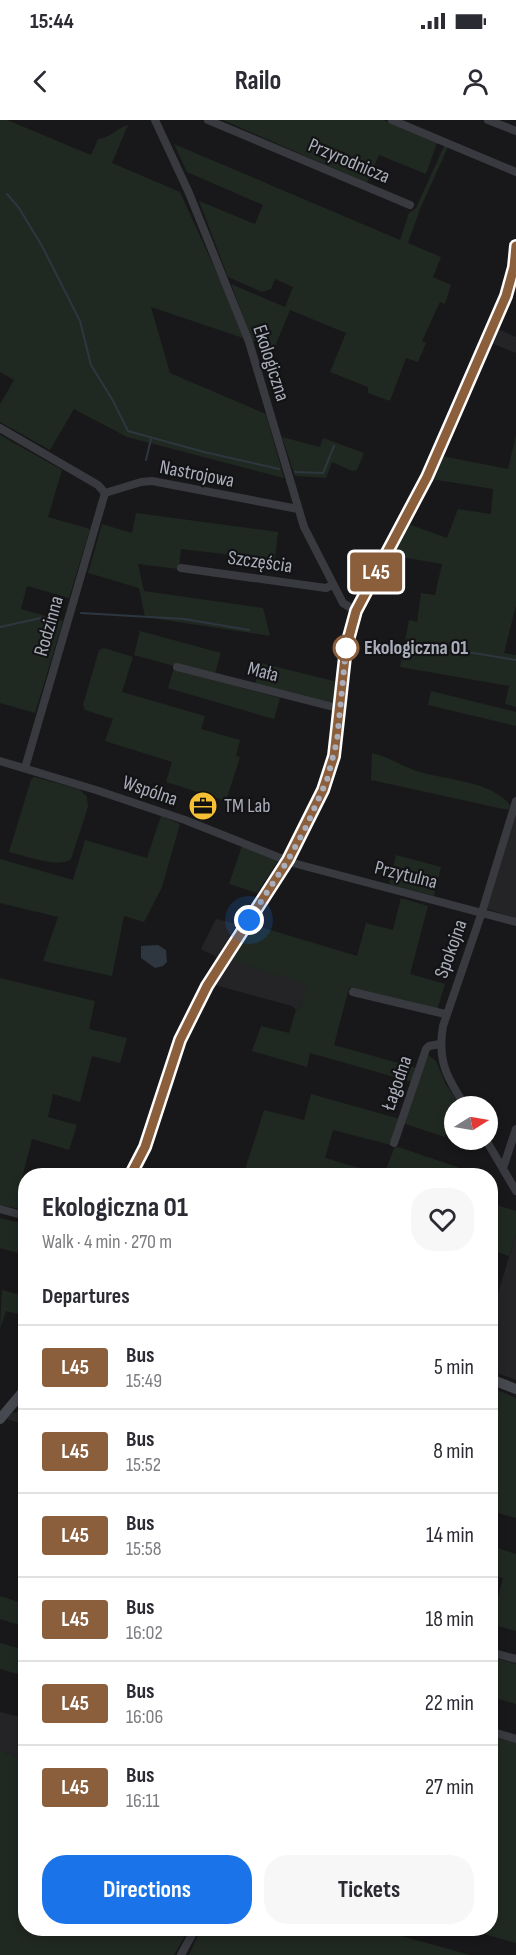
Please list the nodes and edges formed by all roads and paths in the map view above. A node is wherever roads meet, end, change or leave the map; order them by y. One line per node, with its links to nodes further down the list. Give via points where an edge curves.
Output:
1 (155, 120): 11 (street, Ekologiczna, via 249,342)
2 (208, 120): 7 (street, Przyrodnicza)
3 (392, 120): 6 (street)
4 (488, 120): 5 (street)
5 (516, 131)
6 (516, 172)
7 (411, 205)
8 (516, 247): 14 (street, via 501,308 427,477)
9 (0, 428): 10 (street, via 98,485)
10 (105, 493): 11 (street, Nastrojowa, via 152,481); 18 (street, Rodzinna)
11 (298, 509): 13 (street, Ekologiczna)
12 (181, 568): 13 (street, Szczęścia, via 326,588)
13 (333, 585): 14 (street, Ekologiczna, via 343,603)
14 (356, 611): 16 (street, via 346,648)
15 (177, 668): 16 (street, Mała)
16 (341, 709): 20 (street, via 327,780)
17 (0, 761): 18 (street, Wspólna)
18 (25, 768): 20 (street, Wspólna, via 185,820)
19 (516, 801): 21 (street, Spokojna)
20 (288, 860): 21 (street, Przytulna); 31 (street, via 207,986 184,1031 145,1147)
21 (482, 912): 22 (street, Przytulna); 24 (street, Spokojna)
22 (516, 922)
23 (353, 992): 24 (street)
24 (446, 1014): 25 (street, Spokojna)
25 (440, 1044): 26 (street, Spokojna, via 446,1073); 28 (street, Łagodna, via 426,1049)
26 (460, 1096)
27 (516, 1129): 30 (street)
28 (394, 1143)
29 (492, 1150): 30 (street)
30 (503, 1167): 32 (street)
31 (134, 1168)
32 (516, 1191)
33 (0, 1209): 34 (street)
34 (18, 1214)
35 (498, 1383): 36 (street)
36 (516, 1389)
37 (18, 1398): 38 (street)
38 (0, 1419)
39 (498, 1654): 40 (street)
40 (516, 1659)
41 (498, 1733): 42 (street)
42 (516, 1739)
43 (191, 1936): 44 (street)
44 (181, 1955)

